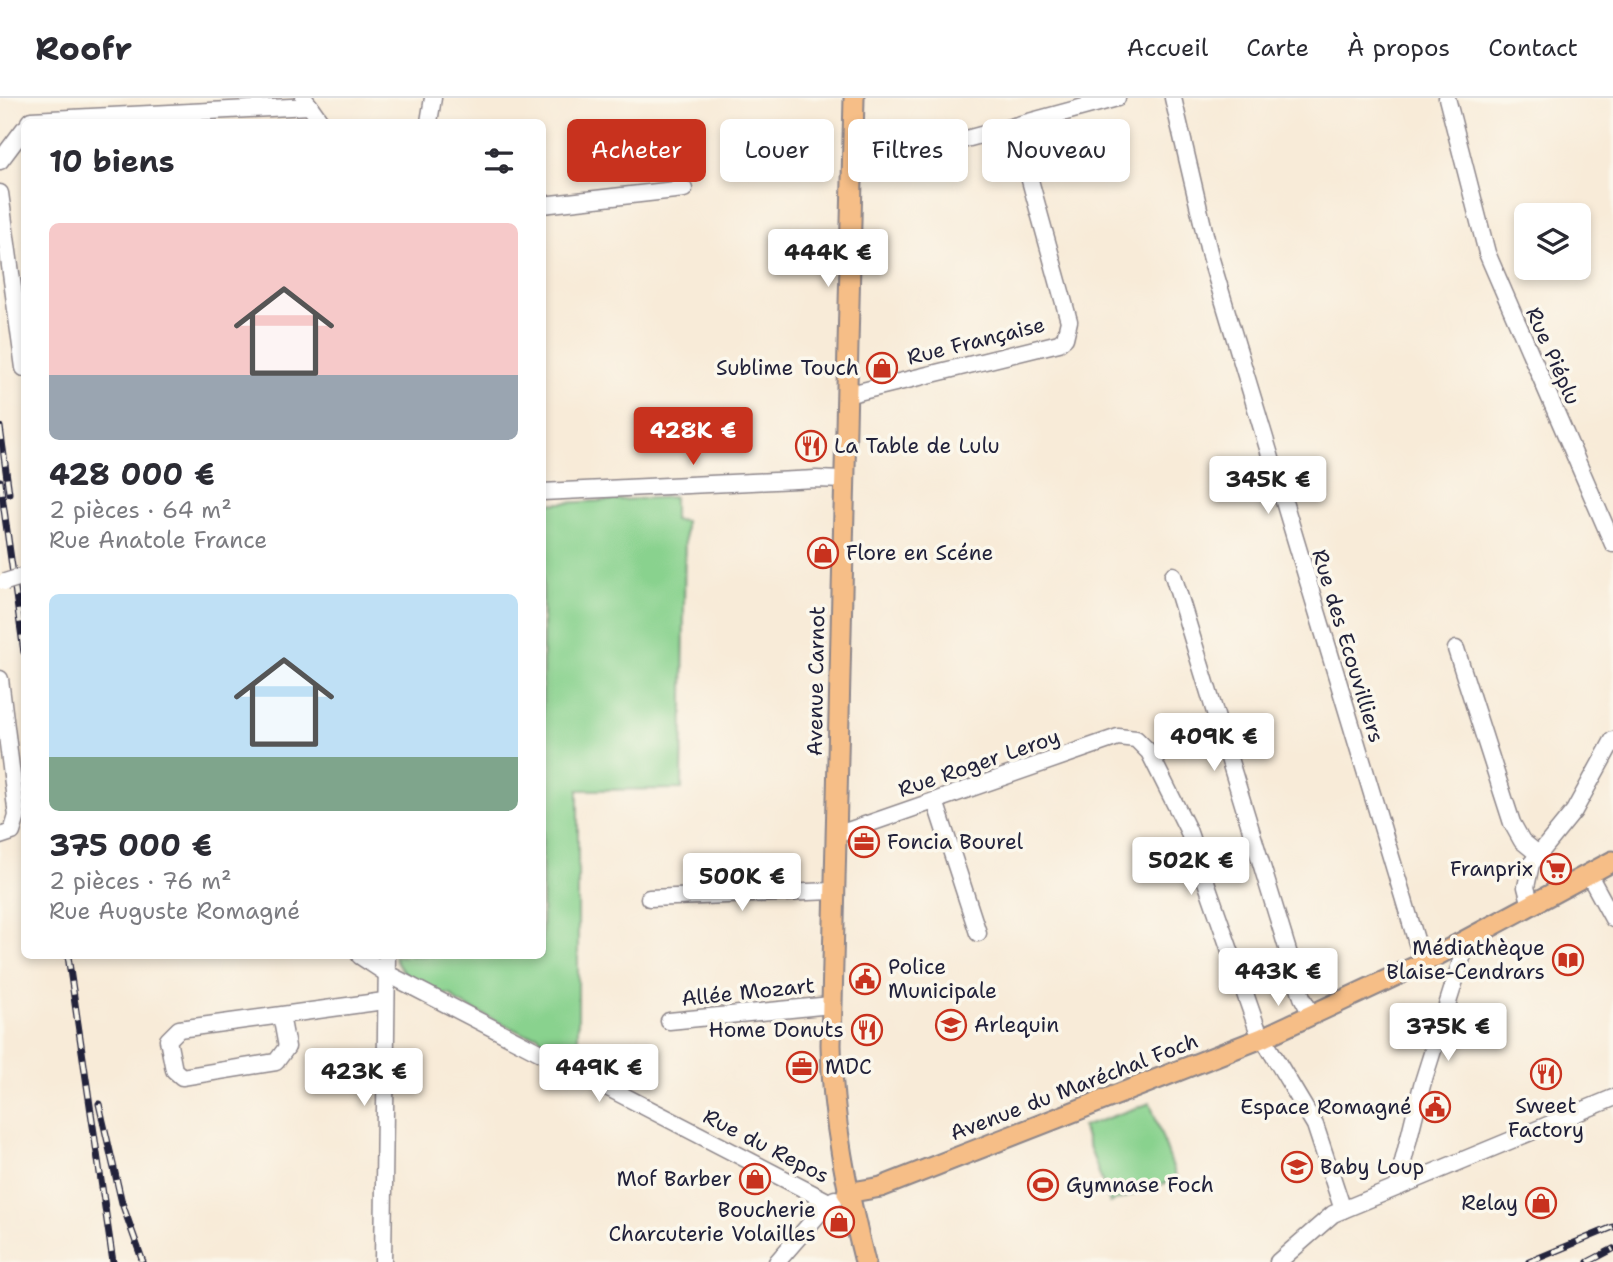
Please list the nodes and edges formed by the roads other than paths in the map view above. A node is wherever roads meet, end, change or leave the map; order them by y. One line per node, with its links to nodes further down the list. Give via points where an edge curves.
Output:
1 (433, 98): 9 (street)
2 (854, 98): 10 (main road, Avenue Carnot)
3 (1117, 98): 11 (street)
4 (1173, 98): 44 (street, Rue des Ecouvilliers, via 1214,268)
5 (1447, 98): 23 (street, Rue Piéplu, via 1487,253)
6 (307, 102): 7 (street); 8 (street)
7 (91, 119)
8 (319, 119)
9 (430, 119)
10 (853, 119)
11 (1040, 119)
12 (21, 133): 13 (street)
13 (0, 161)
14 (852, 182): 20 (main road, Avenue Carnot)
15 (1031, 182): 20 (street, Rue Française, via 1069,321 1065,338)
16 (684, 189): 18 (street)
17 (0, 193): 19 (street)
18 (546, 205)
19 (21, 346)
20 (846, 394): 21 (main road, Avenue Carnot)
21 (843, 480): 22 (street); 31 (main road, Avenue Carnot)
22 (546, 492)
23 (1613, 544)
24 (1173, 575): 48 (street)
25 (21, 577): 26 (street, bridge)
26 (2, 583)
27 (1456, 649): 33 (street, via 1512,823 1522,841)
28 (0, 679): 32 (street, via 16,816 12,832)
29 (1613, 740): 33 (street, via 1574,811)
30 (936, 801): 31 (street, Rue Roger Leroy); 40 (street); 51 (street, Rue Roger Leroy, via 1118,737 1136,739 1149,752 1188,830)
31 (836, 835): 36 (main road, Avenue Carnot)
32 (0, 836)
33 (1538, 854): 38 (street, via 1526,879)
34 (1613, 861): 35 (main road, Avenue du Maréchal Foch)
35 (1589, 875): 38 (main road, Avenue du Maréchal Foch); 39 (street)
36 (834, 891): 37 (street); 47 (main road, Avenue Carnot)
37 (649, 898)
38 (1531, 906): 41 (main road, Avenue du Maréchal Foch)
39 (1613, 919)
40 (978, 933)
41 (1468, 939): 44 (main road, Avenue du Maréchal Foch); 53 (street, via 1422,1085 1399,1178)
42 (365, 959): 45 (street, Rue du Repos)
43 (387, 959): 45 (street)
44 (1423, 962): 48 (main road, Avenue du Maréchal Foch)
45 (386, 973): 46 (street); 55 (street, Rue du Repos)
46 (384, 1001): 49 (street); 57 (street)
47 (831, 1005): 50 (street, Allée Mozart); 54 (main road, Avenue Carnot, via 832,1086)
48 (1311, 1014): 51 (main road, Avenue du Maréchal Foch)
49 (281, 1015): 49 (street, via 179,1029 168,1041 174,1070 182,1077 276,1062 286,1047)
50 (669, 1020)
51 (1262, 1038): 54 (main road, Avenue du Maréchal Foch, via 881,1187); 56 (street, via 1315,1125)
52 (1613, 1098): 53 (street)
53 (1401, 1186): 56 (street)
54 (847, 1193): 55 (street); 59 (main road, Avenue Carnot)
55 (829, 1202): 58 (street)
56 (1343, 1210): 60 (street)
57 (383, 1262)
58 (777, 1262)
59 (865, 1262)
60 (1278, 1262)

